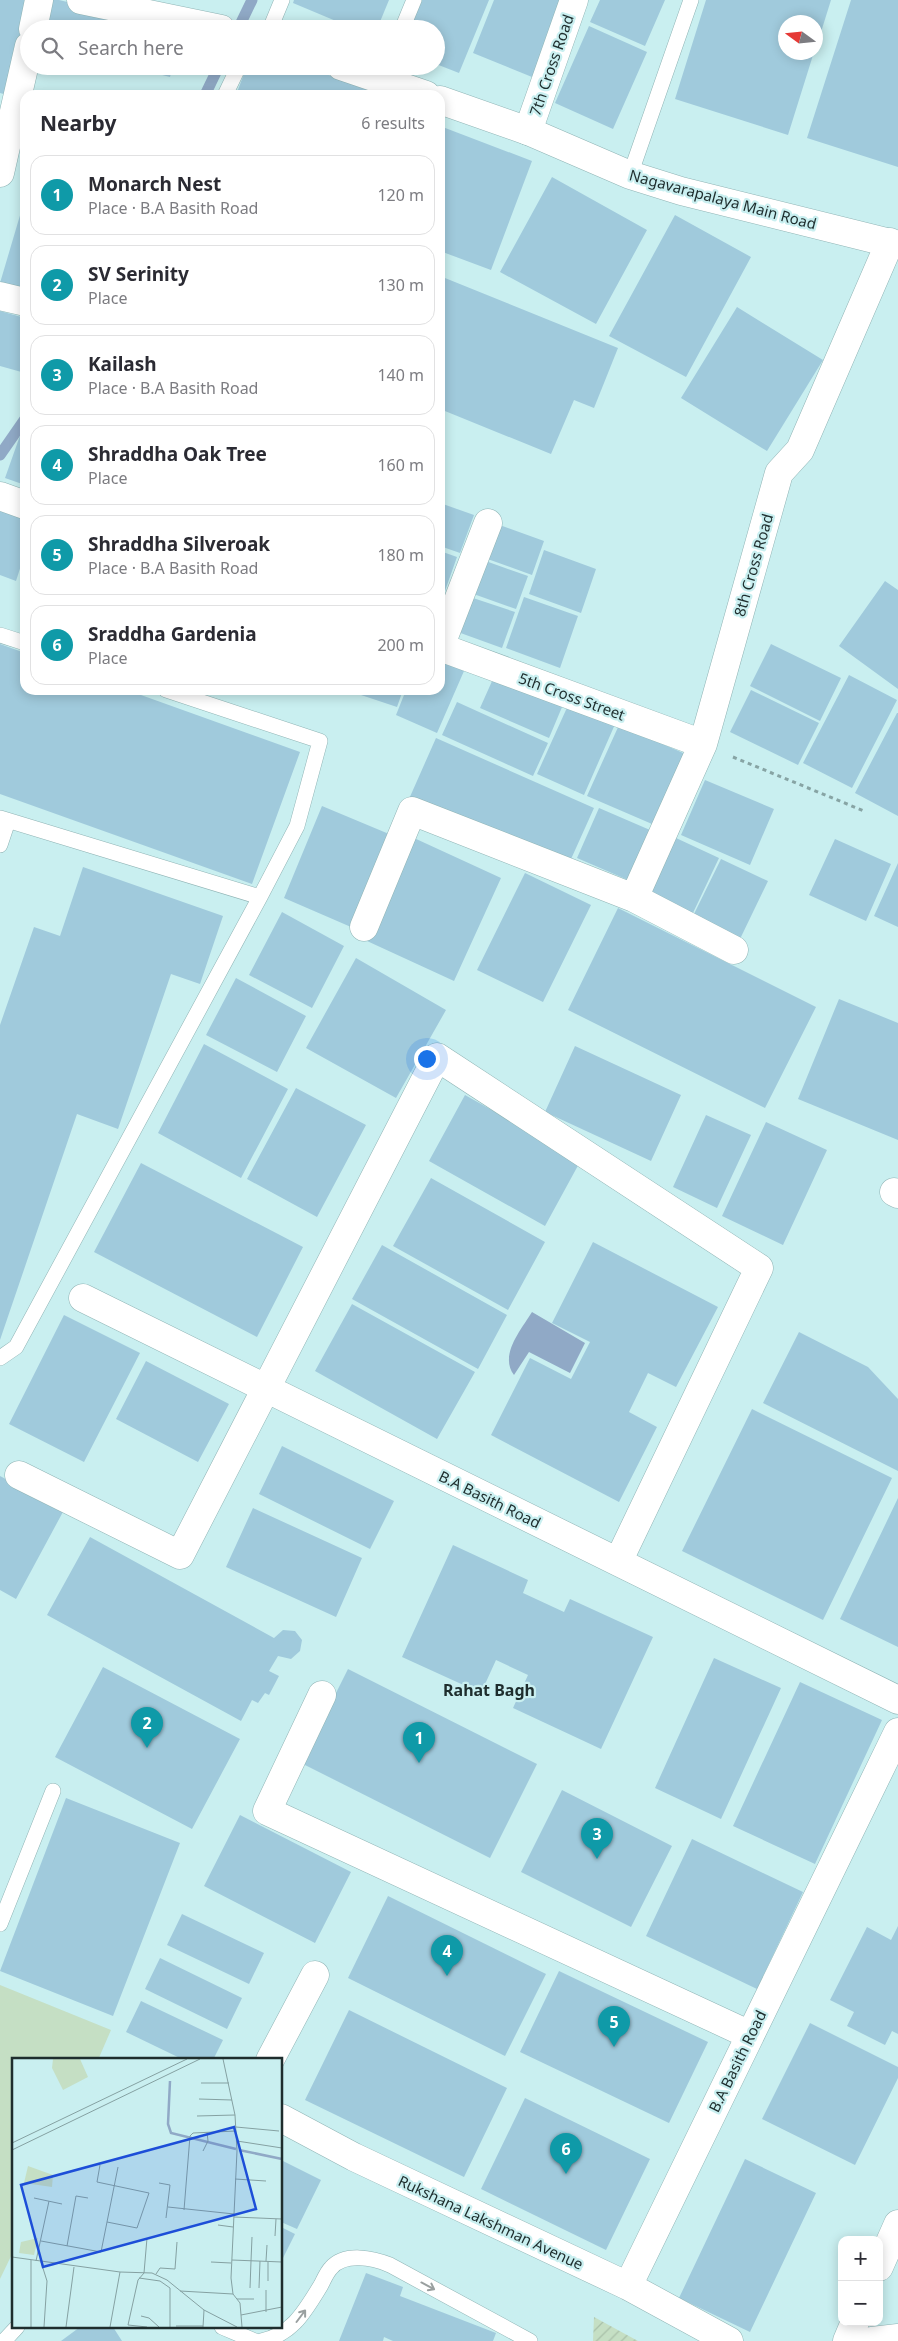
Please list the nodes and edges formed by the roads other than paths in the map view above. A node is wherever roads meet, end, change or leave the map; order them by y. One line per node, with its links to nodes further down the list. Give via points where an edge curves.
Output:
1 (39, 0): 8 (street)
2 (81, 0): 7 (street)
3 (282, 0): 10 (lane)
4 (414, 0): 11 (lane)
5 (574, 0): 18 (street, 7th Cross Road)
6 (691, 0): 20 (lane)
7 (144, 6): 9 (street)
8 (34, 20)
9 (192, 20)
10 (274, 20)
11 (406, 20)
12 (22, 75): 19 (street)
13 (235, 75): 15 (lane)
14 (389, 75): 16 (street)
15 (227, 90)
16 (417, 90)
17 (445, 102): 18 (street, Nagavarapalaya Main Road)
18 (528, 131): 20 (street, Nagavarapalaya Main Road)
19 (0, 172)
20 (630, 175): 21 (street, Nagavarapalaya Main Road, via 681,191)
21 (894, 243): 32 (street, 8th Cross Road, via 800,450 779,473)
22 (0, 296): 23 (street)
23 (20, 301)
24 (0, 496): 25 (street)
25 (20, 504)
26 (488, 523): 27 (street)
27 (445, 634)
28 (0, 635): 29 (lane)
29 (20, 641)
30 (445, 649): 32 (street, 5th Cross Street)
31 (181, 695): 35 (lane, via 320,741 297,826)
32 (703, 744): 36 (street, 8th Cross Road)
33 (4, 820): 34 (lane); 35 (lane)
34 (0, 845)
35 (260, 897): 40 (lane, via 16,1346)
36 (634, 898): 37 (street, via 412,811); 38 (street)
37 (364, 927)
38 (734, 950)
39 (83, 1298): 41 (street, B.A Basith Road)
40 (0, 1358)
41 (266, 1388): 42 (street, via 180,1555); 43 (street, B.A Basith Road); 43 (street, via 437,1057 759,1268)
42 (19, 1475)
43 (618, 1562): 45 (street, B.A Basith Road)
44 (322, 1695): 50 (street, via 267,1811)
45 (898, 1700)
46 (898, 1732): 50 (street, B.A Basith Road)
47 (53, 1791): 48 (lane)
48 (0, 1924)
49 (315, 1975): 51 (street)
50 (750, 2035): 55 (street, B.A Basith Road)
51 (271, 2058)
52 (282, 2119): 55 (street, Rukshana Lakshman Avenue, via 354,2157)
53 (898, 2224): 54 (street)
54 (883, 2258)
55 (628, 2286): 64 (street)
56 (853, 2326): 65 (street)
57 (16, 2328): 60 (lane)
58 (224, 2328): 61 (lane)
59 (898, 2338): 66 (street)
60 (4, 2341)
61 (255, 2341)
62 (261, 2341): 63 (lane, one-way to 63, via 280,2335 298,2321 331,2267 365,2258 390,2265)
63 (530, 2341)
64 (729, 2341)
65 (847, 2341)
66 (872, 2341)

